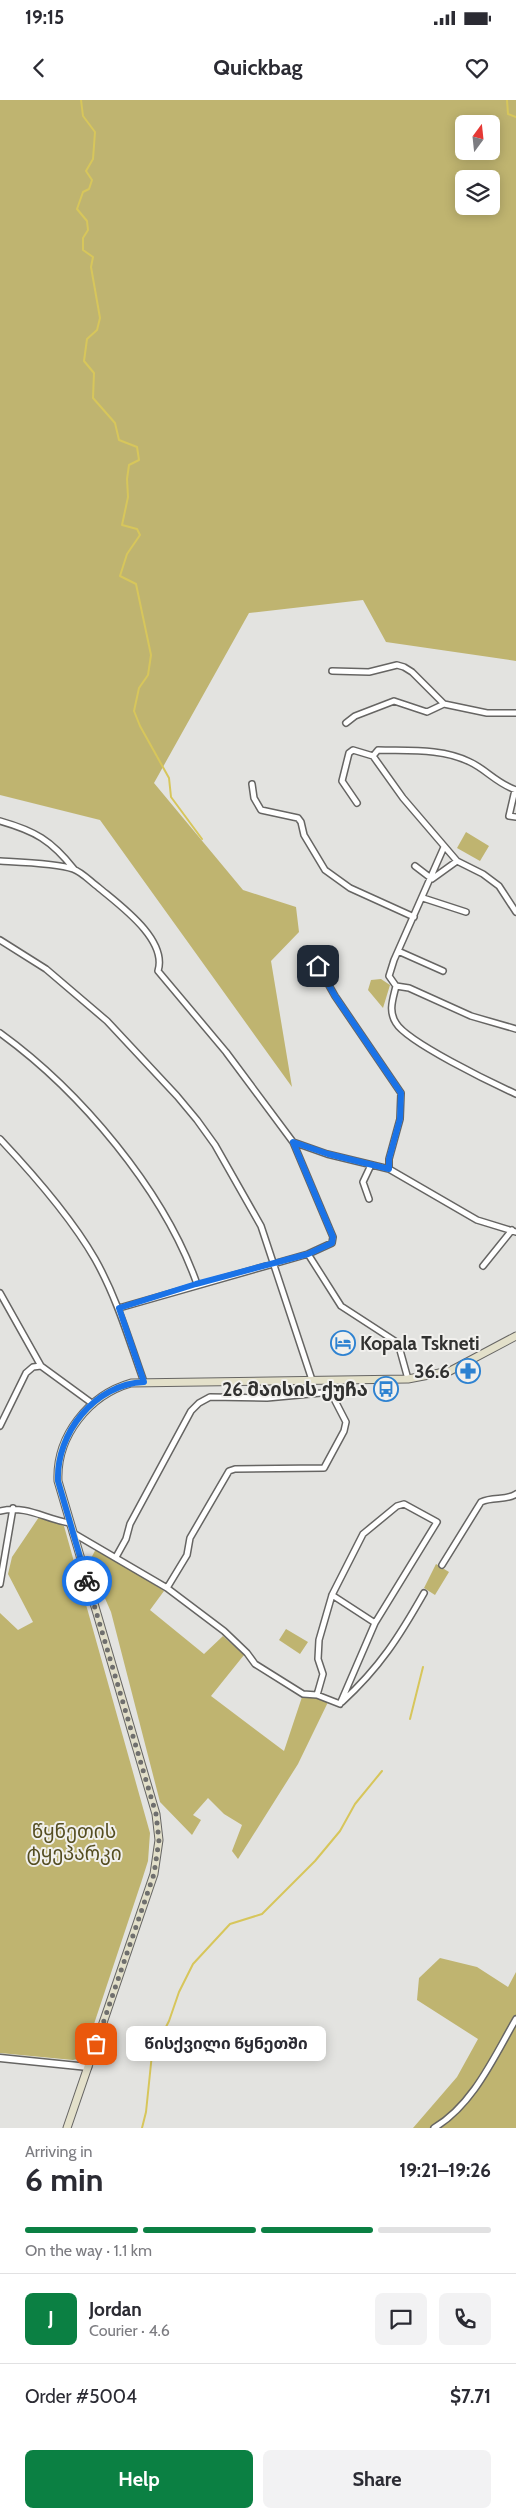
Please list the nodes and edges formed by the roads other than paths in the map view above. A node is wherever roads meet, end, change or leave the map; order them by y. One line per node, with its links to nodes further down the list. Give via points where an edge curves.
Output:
1 (332, 671): 2 (street, via 369,672 404,666)
2 (444, 704): 3 (street, via 487,713); 4 (street, via 427,712 394,701 355,716)
3 (516, 713)
4 (346, 723)
5 (373, 756): 7 (street, via 378,750 442,752 470,762 493,780); 8 (street, via 354,750 349,753 342,781); 11 (street)
6 (252, 784): 20 (street, via 261,810 298,818 302,822 304,835 326,870 350,888)
7 (516, 790): 9 (street, via 509,816)
8 (357, 803)
9 (516, 818)
10 (0, 821): 15 (street, via 49,841)
11 (444, 847): 13 (street); 16 (street)
12 (0, 861): 15 (street)
13 (456, 861): 16 (street); 19 (street, via 499,886)
14 (415, 866): 16 (street)
15 (74, 869): 30 (street, via 130,912 151,938 158,958 158,971 226,1052)
16 (432, 879): 17 (street)
17 (423, 898): 18 (street); 20 (street)
18 (466, 912)
19 (516, 912)
20 (414, 917): 22 (street)
21 (0, 940): 36 (street, via 46,970 107,1021 177,1096 238,1184 261,1226)
22 (398, 951): 24 (street); 25 (street, via 389,976)
23 (318, 966): 32 (street, via 401,1093 400,1119)
24 (443, 971)
25 (396, 986): 26 (street, via 409,988 471,1016); 28 (street, via 390,1007 396,1025 423,1045)
26 (516, 1028)
27 (0, 1033): 38 (street, via 54,1078 103,1130 148,1187 187,1256)
28 (516, 1094)
29 (0, 1140): 40 (street, via 27,1168 89,1250)
30 (293, 1142): 31 (street); 35 (street, via 333,1237 332,1243)
31 (371, 1165): 32 (street); 33 (street, via 363,1182)
32 (389, 1169): 34 (street, via 477,1220)
33 (369, 1199)
34 (514, 1231): 37 (street)
35 (308, 1254): 36 (street); 43 (street, via 341,1306 398,1343)
36 (273, 1264): 38 (street); 44 (street)
37 (483, 1266)
38 (196, 1284): 40 (street)
39 (0, 1292): 42 (street)
40 (119, 1308): 46 (street)
41 (516, 1336): 43 (main road, via 450,1371)
42 (41, 1366): 48 (street); 49 (street, via 26,1373)
43 (408, 1379): 45 (main road)
44 (312, 1380): 45 (main road); 46 (main road)
45 (330, 1380): 47 (street)
46 (144, 1382): 48 (main road, via 115,1388)
47 (330, 1391): 55 (street, via 267,1398 210,1397 199,1403 191,1411 130,1524); 58 (street, via 346,1422 324,1468 229,1471 190,1538 186,1555)
48 (93, 1404): 53 (main road, via 75,1424 58,1459 58,1481)
49 (0, 1426)
50 (516, 1494): 56 (street, via 481,1502)
51 (13, 1508): 52 (street); 53 (street); 57 (street)
52 (0, 1511)
53 (70, 1523): 54 (main road)
54 (73, 1533): 55 (street); 66 (main road, via 156,1814 159,1840 152,1881)
55 (116, 1557): 58 (street)
56 (442, 1565)
57 (0, 1584)
58 (167, 1588): 62 (street, via 224,1631 255,1664 303,1694)
59 (424, 1593): 63 (street, via 392,1648 363,1683)
60 (332, 1595): 61 (street); 61 (street, via 363,1534 397,1506 404,1504 423,1512 437,1522); 62 (street, via 319,1640 318,1659 323,1674)
61 (375, 1623): 63 (street)
62 (317, 1695): 63 (street)
63 (340, 1704)
64 (516, 2019): 68 (street, via 468,2097 450,2118)
65 (0, 2058): 66 (street)
66 (88, 2067): 67 (main road)
67 (67, 2128)
68 (434, 2128)

